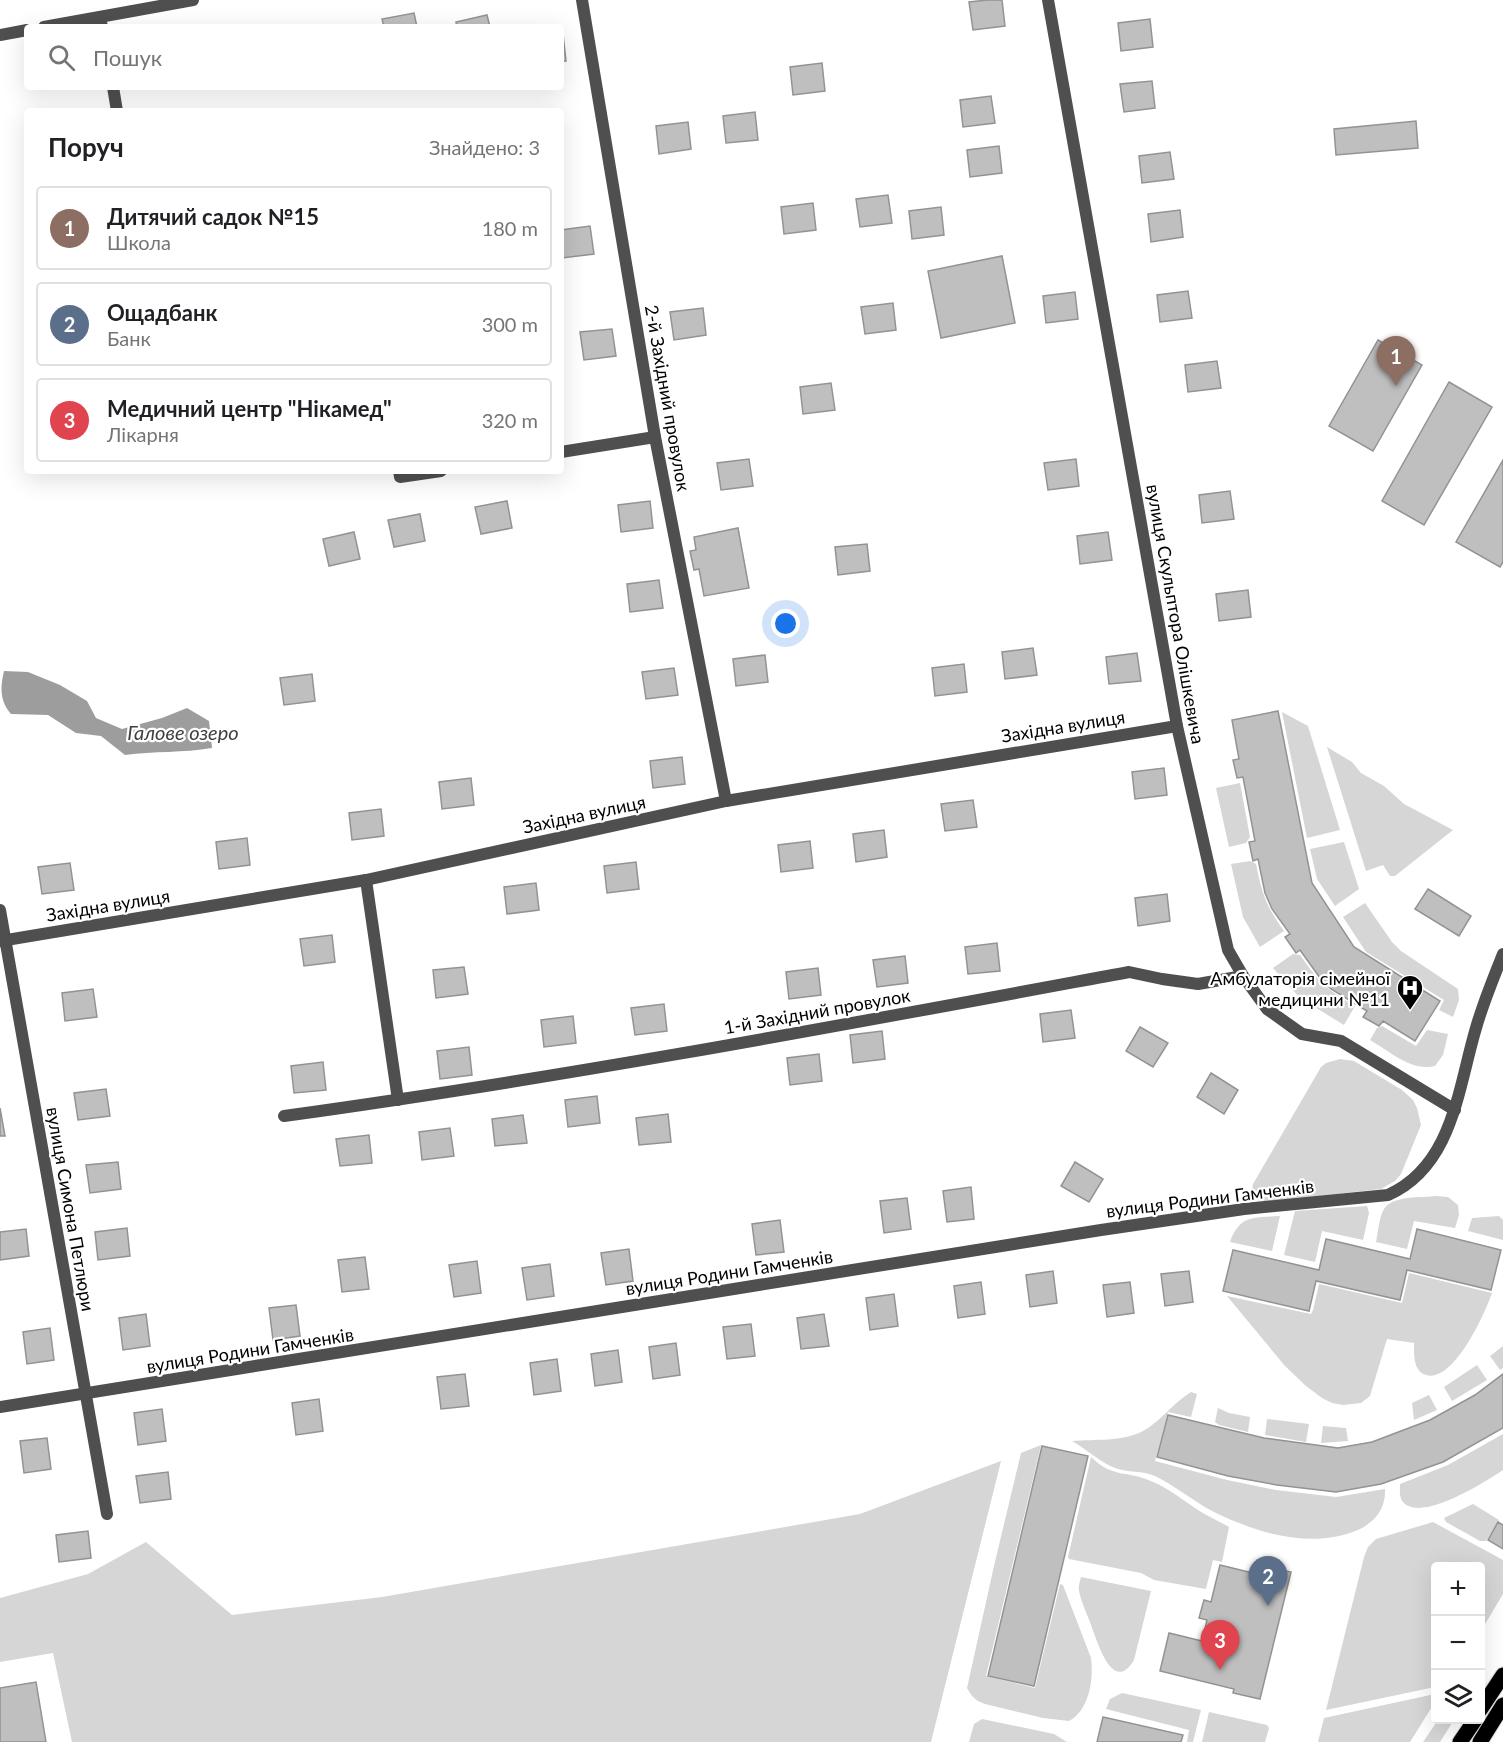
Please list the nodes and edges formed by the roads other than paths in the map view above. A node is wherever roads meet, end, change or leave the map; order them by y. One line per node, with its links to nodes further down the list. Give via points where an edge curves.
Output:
1 (193, 0): 4 (street)
2 (582, 0): 10 (street, 2-й Західний провулок)
3 (1048, 0): 14 (street, вулиця Скульптора Олішкевича)
4 (101, 22): 5 (street)
5 (78, 24)
6 (24, 31): 7 (street)
7 (0, 35)
8 (114, 90): 9 (street)
9 (116, 108)
10 (656, 437): 11 (street); 15 (street, 2-й Західний провулок)
11 (564, 452)
12 (400, 474): 13 (street)
13 (420, 474)
14 (1176, 726): 15 (street, Західна вулиця); 20 (street, вулиця Скульптора Олішкевича, via 1228,950)
15 (726, 801): 16 (street, Західна вулиця)
16 (366, 880): 18 (street, Західна вулиця); 21 (street)
17 (0, 910): 18 (street, вулиця Симона Петлюри)
18 (3, 941): 24 (street, вулиця Симона Петлюри)
19 (1503, 954): 22 (street, вулиця Родини Гамченків, via 1476,1028)
20 (1243, 976): 21 (street, 1-й Західний провулок, via 1198,984 1129,972 656,1059); 22 (street, вулиця Скульптора Олішкевича, via 1267,1009 1302,1034 1341,1041)
21 (398, 1100): 23 (street, 1-й Західний провулок)
22 (1455, 1110): 24 (street, вулиця Родини Гамченків, via 1443,1141 1419,1175 1401,1189 1379,1197 1244,1209 1101,1230)
23 (284, 1116)
24 (85, 1395): 25 (street, вулиця Родини Гамченків); 26 (street, вулиця Симона Петлюри)
25 (0, 1407)
26 (107, 1514)
27 (1503, 1675): 28 (main road)
28 (1485, 1702)
29 (1503, 1705): 32 (main road)
30 (1472, 1724): 31 (main road)
31 (1460, 1742)
32 (1480, 1742)

